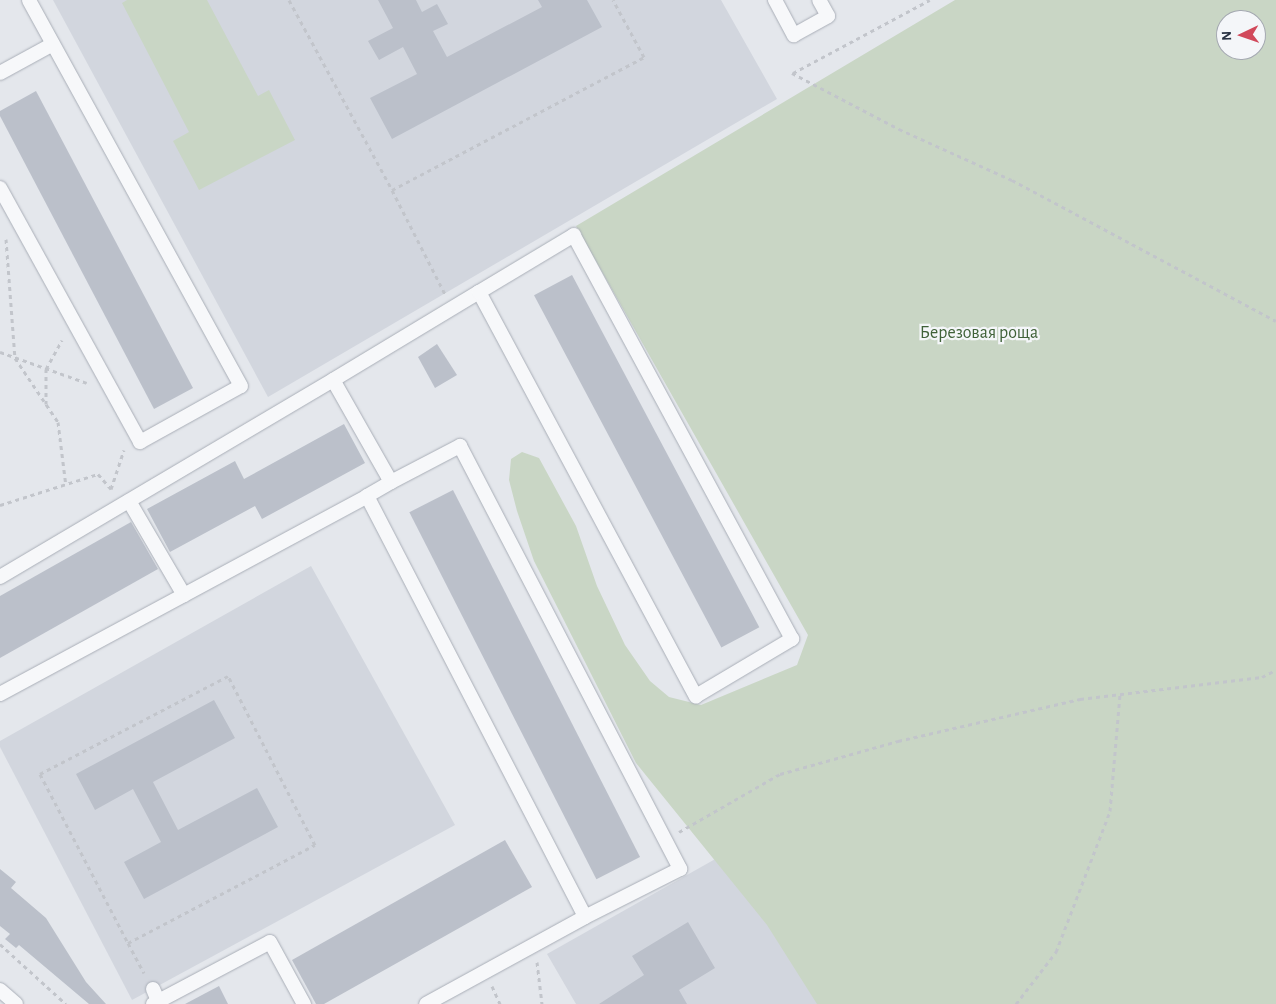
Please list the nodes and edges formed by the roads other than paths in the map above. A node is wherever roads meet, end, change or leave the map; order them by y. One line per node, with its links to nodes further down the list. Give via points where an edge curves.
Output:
1 (29, 0): 4 (lane)
2 (775, 0): 3 (lane, via 794,36 828,16)
3 (819, 0)
4 (53, 44): 5 (lane); 6 (lane, via 241,386 140,442)
5 (0, 73)
6 (0, 188)
7 (479, 292): 7 (lane, via 696,696 792,639 574,235); 8 (lane)
8 (332, 380): 9 (lane); 11 (lane)
9 (391, 482): 10 (lane); 15 (lane, via 460,446 680,869)
10 (367, 496): 13 (lane); 15 (lane)
11 (129, 500): 12 (lane); 13 (lane)
12 (0, 577)
13 (184, 595): 14 (lane)
14 (0, 694)
15 (585, 917): 20 (lane)
16 (0, 990): 18 (lane)
17 (155, 998): 19 (lane, via 270,942)
18 (16, 1004)
19 (304, 1004)
20 (426, 1004)

